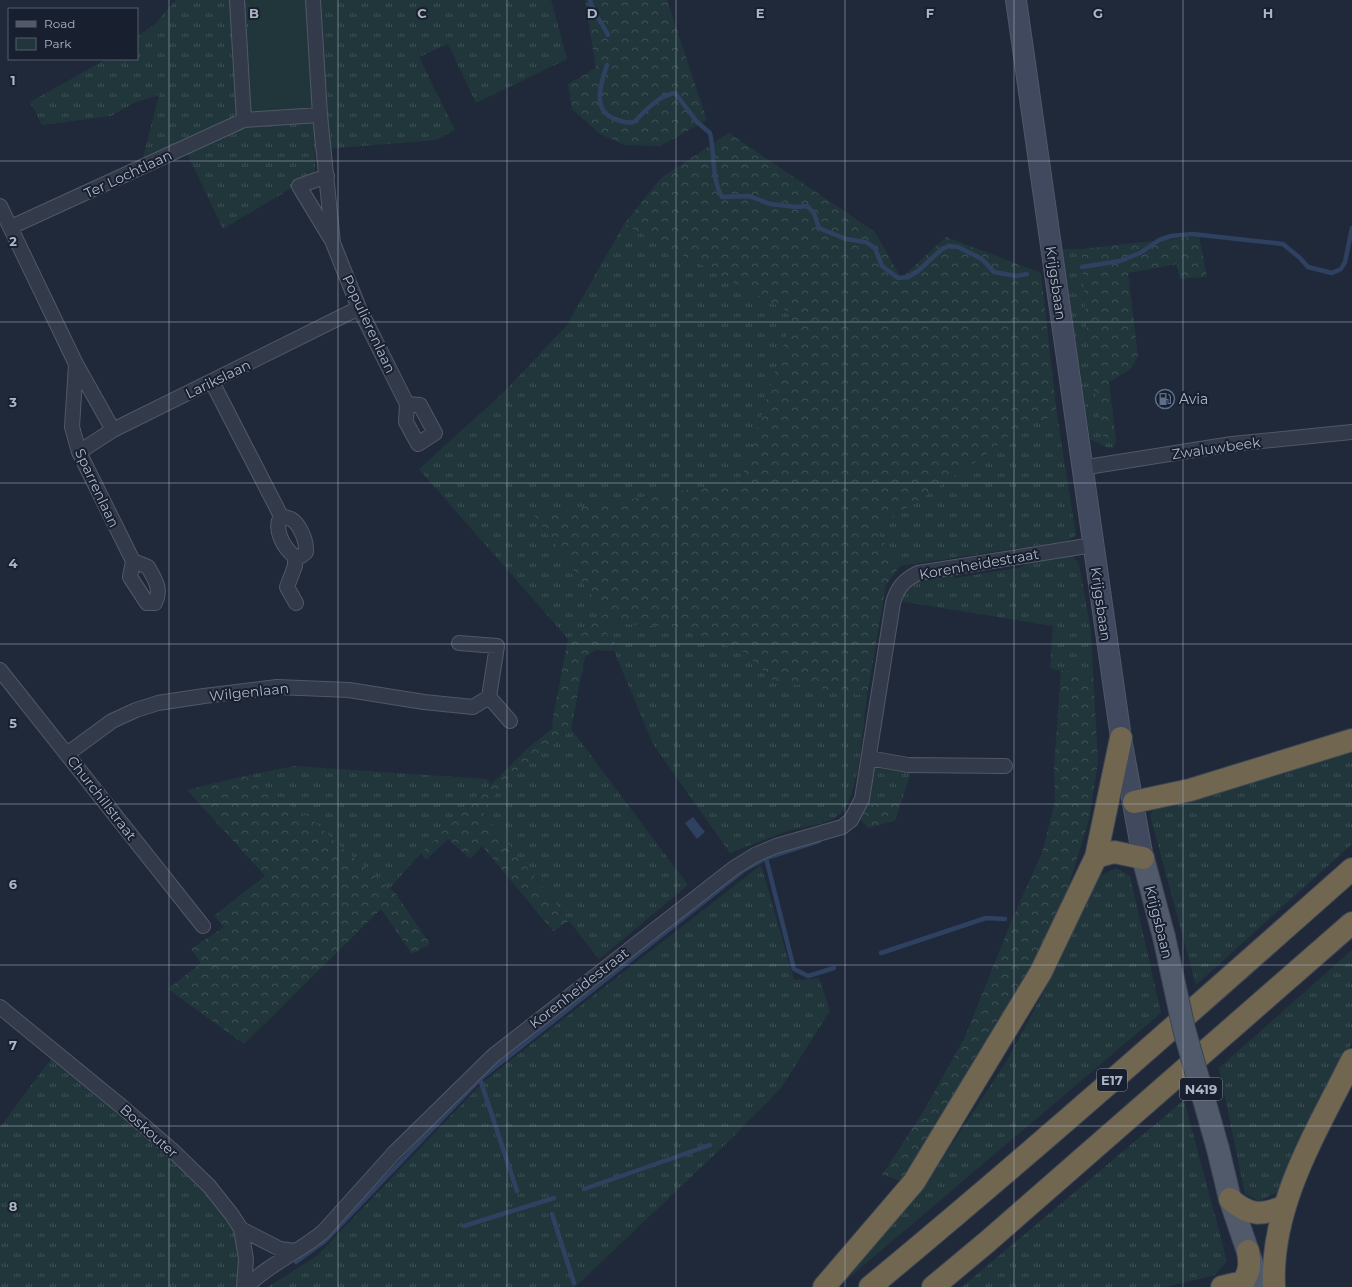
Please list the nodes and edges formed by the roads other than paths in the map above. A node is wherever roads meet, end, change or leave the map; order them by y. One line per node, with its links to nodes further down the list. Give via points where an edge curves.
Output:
1 (237, 0): 5 (street)
2 (313, 0): 4 (street)
3 (1016, 0): 17 (main road, Krijgsbaan / N419)
4 (320, 115): 5 (street, Ter Lochtlaan); 6 (street, Populierenlaan)
5 (244, 120): 8 (street, Ter Lochtlaan)
6 (327, 176): 9 (street, Populierenlaan); 9 (street, Populierenlaan, via 299,186)
7 (0, 206): 8 (street, Sparrenlaan)
8 (11, 227): 11 (street, Sparrenlaan)
9 (333, 243): 10 (street, Populierenlaan)
10 (359, 308): 12 (street, Larikslaan); 13 (street, Populierenlaan)
11 (76, 364): 14 (street, Sparrenlaan); 16 (street, Sparrenlaan, via 72,427)
12 (212, 382): 14 (street, Larikslaan); 18 (street)
13 (407, 404)
14 (113, 430): 16 (street, Larikslaan)
15 (1352, 432): 17 (street, Zwaluwbeek, via 1232,444)
16 (79, 452): 21 (street, Sparrenlaan)
17 (1081, 468): 19 (main road, Krijgsbaan / N419)
18 (281, 516): 20 (street, via 278,522 280,534 287,550); 20 (street, via 297,525 306,546 306,552 301,556)
19 (1093, 545): 27 (main road, Krijgsbaan / N419); 30 (street, Korenheidestraat, via 918,573 905,580 893,603)
20 (295, 556): 22 (street, via 295,566 287,587)
21 (133, 561)
22 (296, 603)
23 (459, 643): 25 (street, via 497,646)
24 (0, 670): 29 (street, Churchillstraat)
25 (489, 697): 26 (street); 29 (street, Wilgenlaan, via 473,707 349,690 295,687 211,695 158,703 136,710 112,721)
26 (510, 721)
27 (1121, 738): 32 (main road, Krijgsbaan / N419); 33 (highway)
28 (1352, 740): 32 (highway, via 1190,790)
29 (66, 754): 37 (street, Churchillstraat)
30 (869, 758): 31 (street, via 908,765); 43 (street, Korenheidestraat, via 862,799 851,820 842,827 755,855 734,868 494,1055 394,1153 324,1232)
31 (1005, 766)
32 (1134, 802): 34 (main road, Krijgsbaan / N419)
33 (1096, 857): 34 (highway, via 1114,852); 47 (highway, via 1041,972 914,1182)
34 (1143, 858): 40 (main road, Krijgsbaan / N419, bridge, via 1184,1028)
35 (1352, 869): 48 (highway, E17, via 1232,976)
36 (1352, 922): 49 (highway)
37 (203, 926)
38 (0, 1007): 42 (street, Boskouter, via 172,1150 209,1186)
39 (1352, 1060): 41 (highway, via 1304,1157)
40 (1230, 1199): 41 (highway, via 1240,1208 1252,1213 1264,1213); 44 (main road, Krijgsbaan / N419); 45 (main road, Krijgsbaan / N419, via 1234,1237)
41 (1285, 1206): 51 (highway, via 1274,1257)
42 (241, 1229): 43 (street, via 280,1249); 46 (street, Boskouter, via 246,1259)
43 (294, 1251): 46 (street, Korenheidestraat)
44 (1248, 1251): 45 (highway)
45 (1249, 1285): 50 (highway)
46 (245, 1287)
47 (824, 1287)
48 (870, 1287)
49 (933, 1287)
50 (1222, 1287)
51 (1274, 1287)

